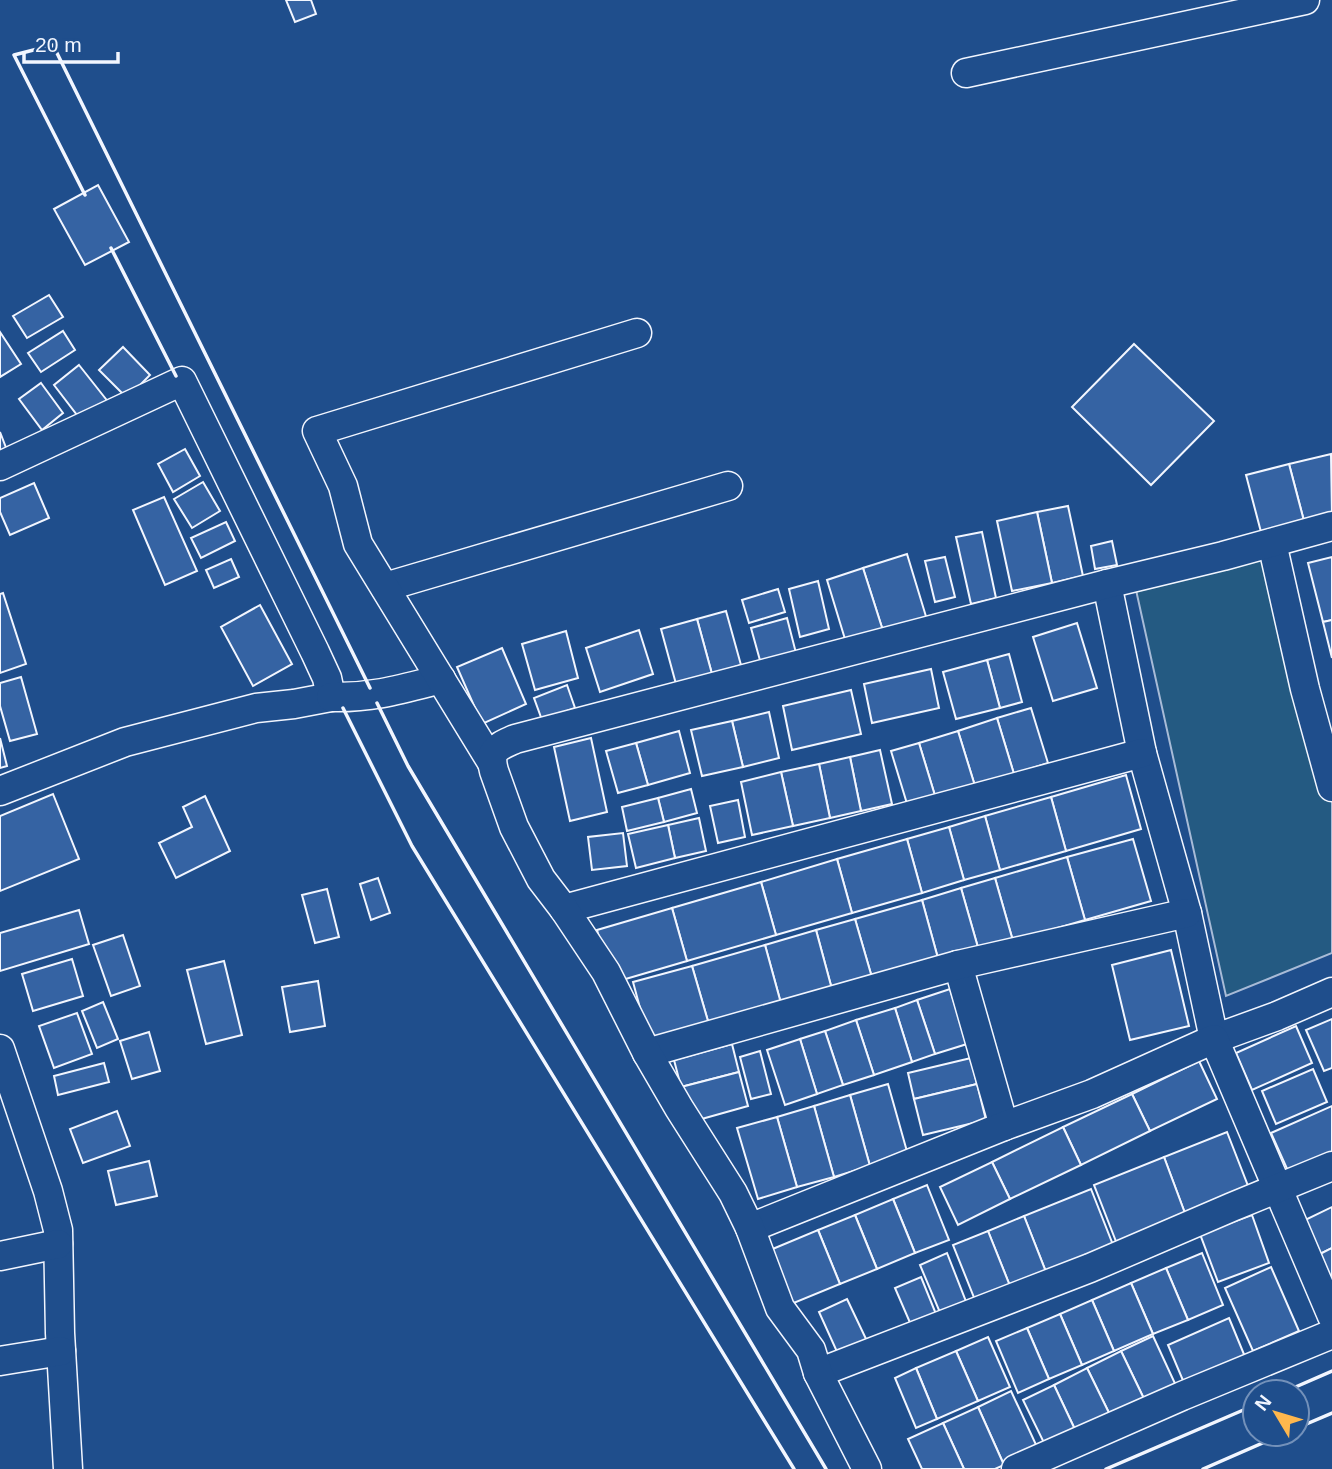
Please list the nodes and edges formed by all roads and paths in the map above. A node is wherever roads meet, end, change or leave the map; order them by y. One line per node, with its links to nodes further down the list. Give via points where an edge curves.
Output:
1 (1305, 0): 2 (street)
2 (966, 72)
3 (637, 333): 9 (street, via 317,431 343,486 358,544)
4 (0, 466): 11 (street, via 182,381 315,652)
5 (728, 486): 9 (street)
6 (1332, 526): 7 (street)
7 (1272, 543): 8 (street); 14 (street)
8 (1107, 583): 12 (street); 13 (street, via 515,739 496,748)
9 (385, 587): 10 (street)
10 (441, 679): 11 (street, via 378,695); 13 (street)
11 (331, 697): 15 (street, via 256,708 125,742)
12 (1143, 753): 16 (street); 17 (street)
13 (491, 761): 16 (street, via 514,827 541,879)
14 (1332, 787)
15 (0, 791)
16 (565, 909): 22 (street, via 606,972)
17 (1187, 913): 18 (street); 20 (street)
18 (958, 965): 22 (street); 23 (street)
19 (1332, 992): 20 (street)
20 (1214, 1039): 23 (street, via 1092,1094); 25 (street)
21 (0, 1049): 27 (street, via 48,1191)
22 (647, 1053): 26 (street)
23 (1004, 1126): 26 (street)
24 (1332, 1166): 25 (street)
25 (1278, 1189): 29 (street); 33 (street, via 1090,1268)
26 (750, 1228): 33 (street, via 780,1308 811,1350)
27 (58, 1244): 28 (street); 31 (street)
28 (0, 1256)
29 (1332, 1316)
30 (1332, 1334): 36 (street)
31 (61, 1350): 32 (street); 34 (street)
32 (0, 1361)
33 (818, 1373): 35 (street)
34 (68, 1469)
35 (867, 1469)
36 (1016, 1469)

